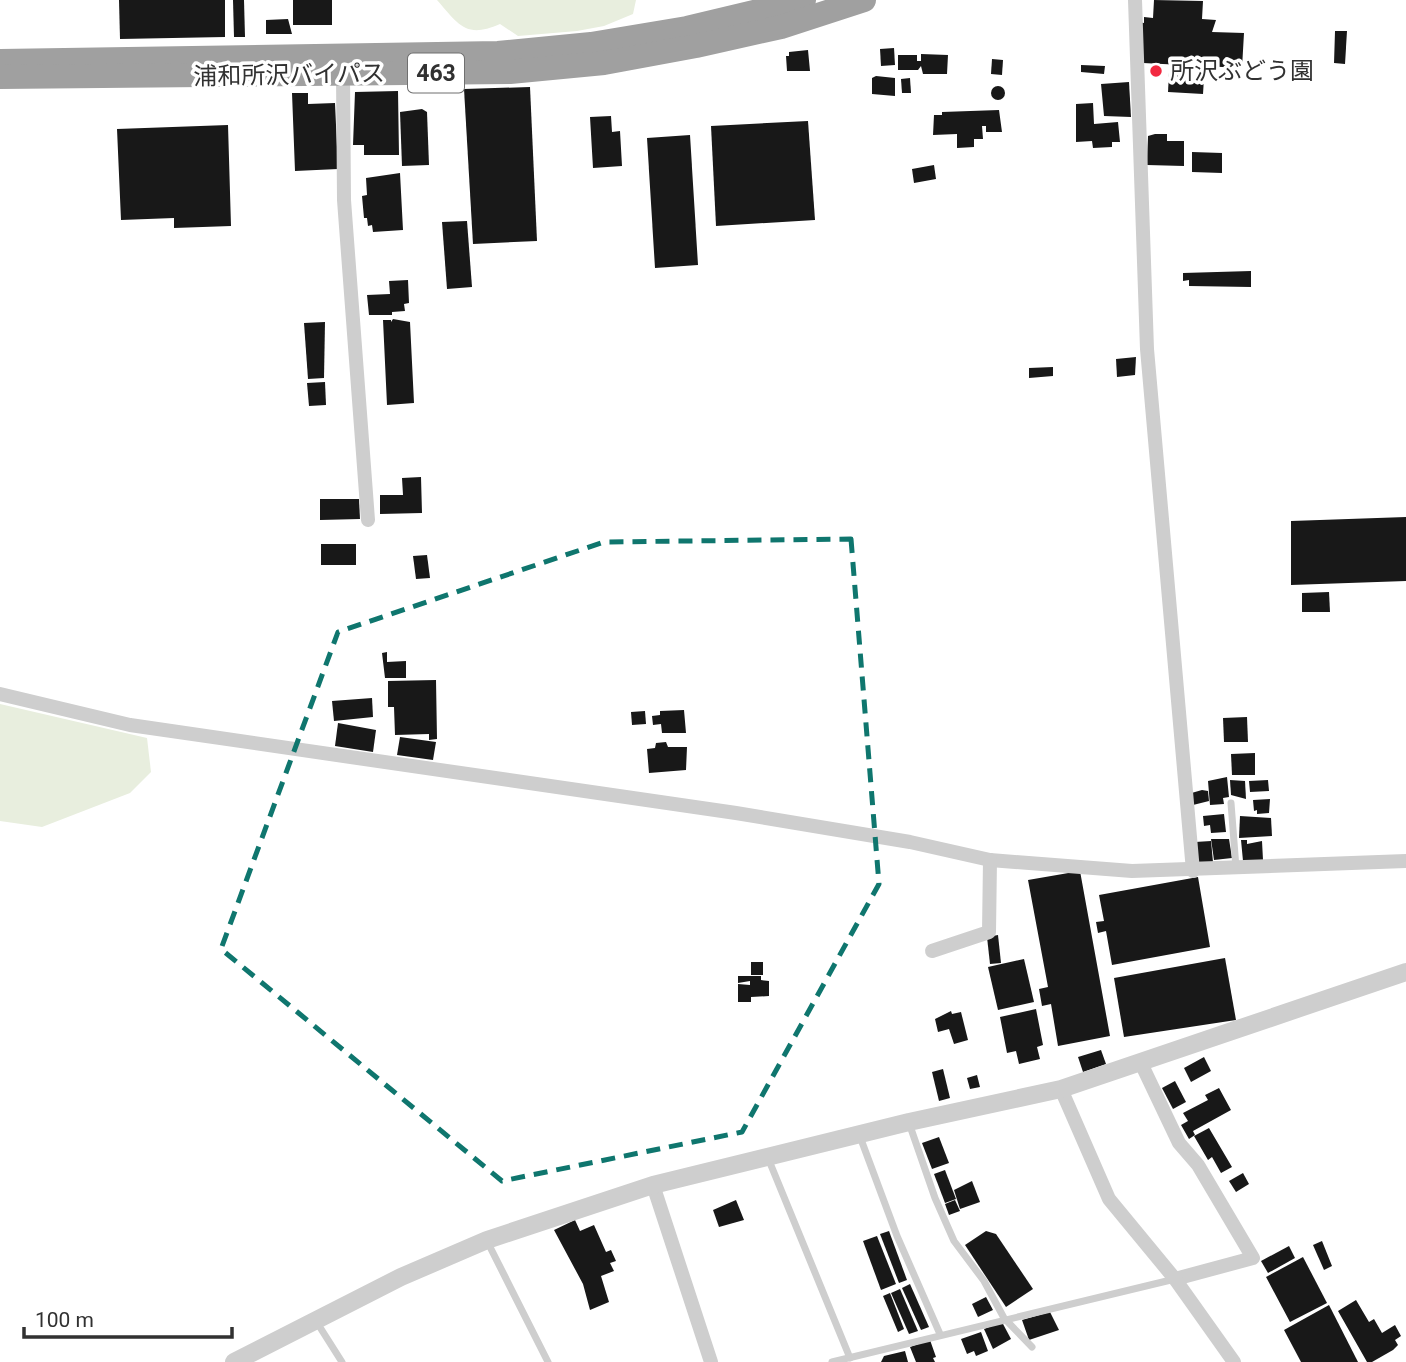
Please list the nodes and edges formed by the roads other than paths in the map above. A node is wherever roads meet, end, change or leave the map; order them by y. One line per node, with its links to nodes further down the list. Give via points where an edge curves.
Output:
1 (804, 0): 4 (highway, 浦和所沢バイパス / 463, via 687,29 498,53)
2 (864, 0): 5 (highway, 浦和所沢バイパス / 463, via 781,27 604,63 510,72)
3 (1135, 0): 13 (street, via 1147,349)
4 (0, 61)
5 (342, 74): 6 (highway, 浦和所沢バイパス / 463); 7 (street, via 344,200)
6 (0, 77)
7 (368, 520)
8 (0, 694): 10 (street, via 130,725 736,813)
9 (1231, 803): 12 (lane)
10 (989, 860): 13 (street); 14 (street, via 989,932)
11 (1406, 861): 12 (street)
12 (1237, 869): 13 (street)
13 (1193, 871)
14 (932, 951)
15 (1406, 972): 16 (street)
16 (1140, 1061): 17 (street); 23 (street, via 1179,1143 1198,1165 1253,1258)
17 (1061, 1089): 18 (street); 23 (street, via 1109,1199)
18 (909, 1122): 19 (street); 24 (lane, via 954,1241)
19 (859, 1134): 20 (street); 26 (lane)
20 (768, 1157): 21 (street); 29 (lane)
21 (653, 1185): 22 (street); 33 (street)
22 (487, 1240): 25 (street); 32 (lane)
23 (1175, 1279): 24 (lane); 35 (street)
24 (1004, 1318): 26 (lane); 27 (lane)
25 (316, 1320): 28 (street); 31 (lane)
26 (940, 1334): 29 (lane)
27 (1032, 1348)
28 (256, 1357): 30 (street)
29 (850, 1358): 34 (lane)
30 (234, 1362)
31 (342, 1362)
32 (548, 1362)
33 (711, 1362)
34 (832, 1362)
35 (1234, 1362)

